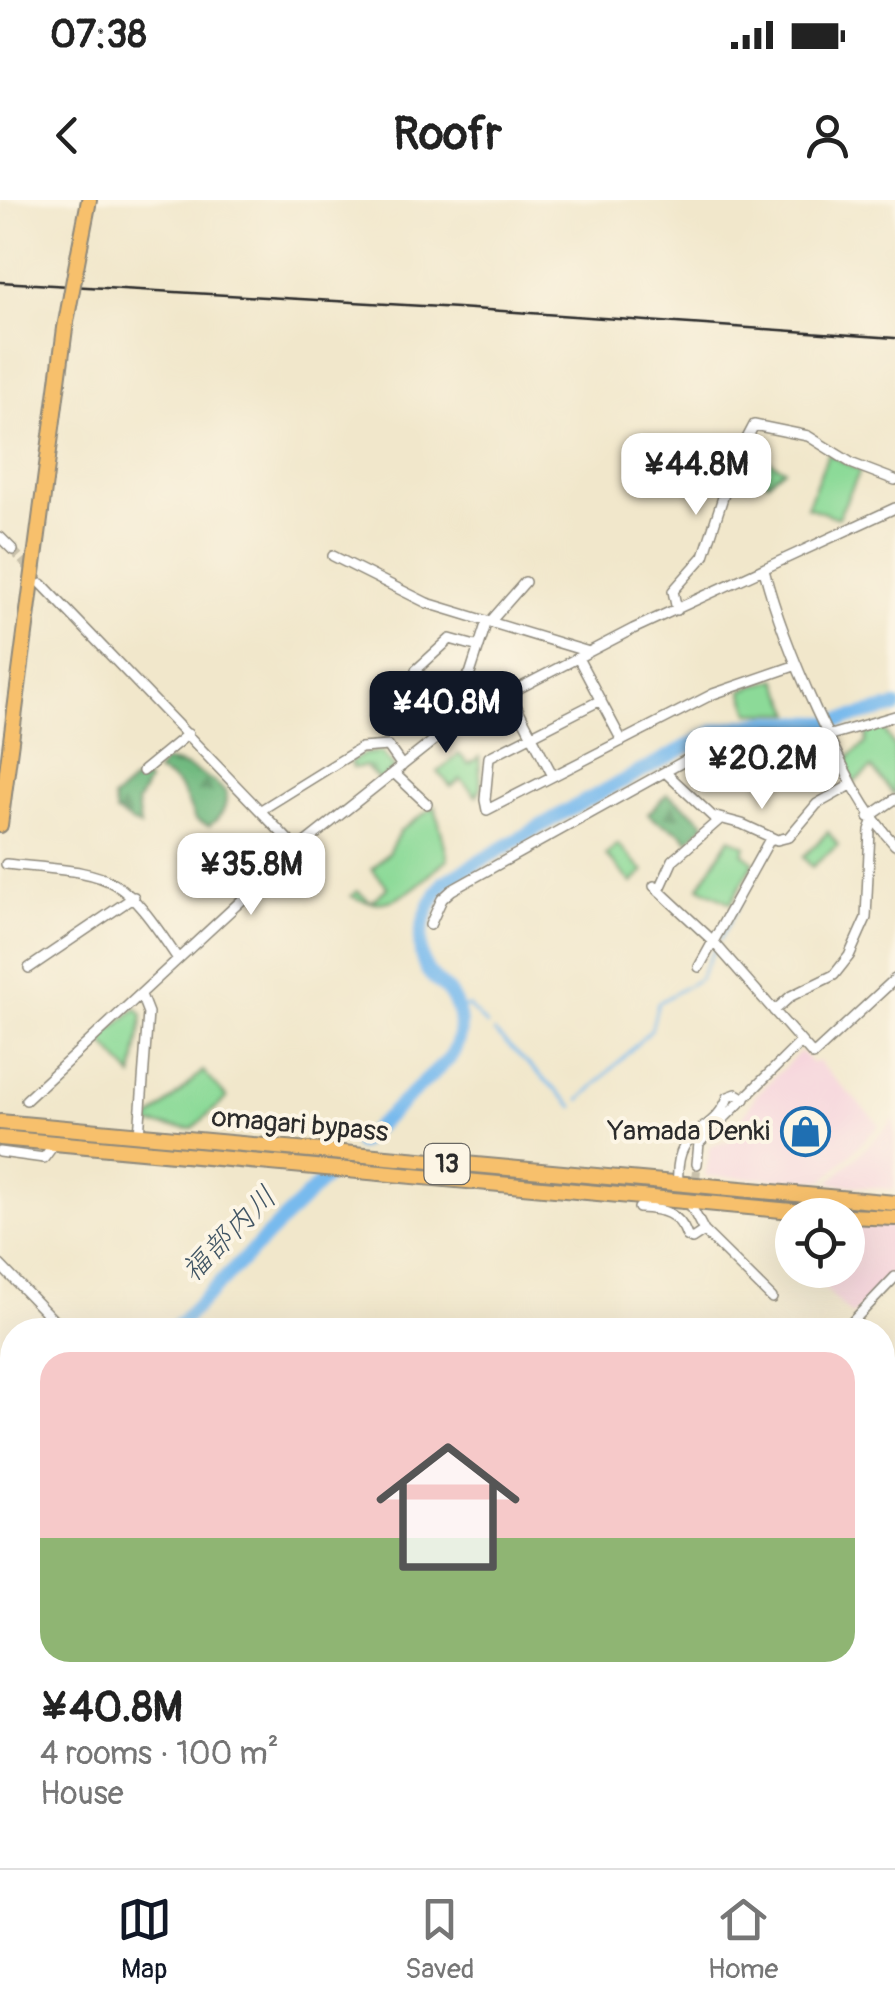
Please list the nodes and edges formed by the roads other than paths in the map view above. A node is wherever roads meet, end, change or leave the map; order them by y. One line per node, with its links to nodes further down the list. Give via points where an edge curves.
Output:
1 (89, 200): 35 (highway, bridge)
2 (895, 480): 10 (street, via 808,436 754,425 734,463 704,556 673,591)
3 (895, 508): 7 (street)
4 (0, 537): 5 (street)
5 (13, 550)
6 (333, 556): 11 (street, via 427,603)
7 (764, 570): 10 (street); 15 (street)
8 (525, 582): 11 (street)
9 (42, 584): 21 (street)
10 (677, 610): 13 (street)
11 (488, 622): 12 (street); 13 (street)
12 (479, 647): 17 (street, via 470,674); 17 (street, via 450,639 416,670)
13 (588, 652): 14 (street)
14 (578, 658): 16 (street); 18 (street)
15 (794, 666): 22 (street); 24 (street, via 713,694)
16 (509, 692): 20 (street); 23 (street)
17 (445, 699): 20 (street)
18 (600, 700): 23 (street); 24 (street)
19 (895, 716): 22 (street)
20 (462, 718): 25 (street)
21 (188, 734): 26 (street); 32 (street)
22 (826, 734): 27 (street, via 738,738); 29 (street)
23 (532, 735): 28 (street); 28 (street, via 488,758 487,810)
24 (622, 740): 28 (street)
25 (398, 770): 31 (street); 32 (street, via 388,746 361,748); 38 (street)
26 (143, 771)
27 (665, 772): 34 (street); 41 (street, via 452,890)
28 (553, 776)
29 (851, 784): 33 (street); 36 (street, via 817,804 788,837)
30 (895, 799): 33 (street)
31 (427, 804)
32 (262, 810): 38 (street)
33 (871, 819): 37 (street); 48 (street, via 866,918 850,956 834,975)
34 (719, 820): 36 (street); 42 (street, via 673,860 657,889)
35 (0, 825)
36 (770, 838): 42 (street)
37 (895, 845)
38 (297, 848): 43 (street)
39 (6, 864): 40 (street, via 89,872)
40 (134, 897): 43 (street); 45 (street)
41 (430, 924)
42 (714, 942): 44 (street); 48 (street)
43 (178, 959): 47 (street)
44 (699, 967)
45 (28, 968)
46 (895, 979): 49 (street, via 813,1055)
47 (141, 995): 51 (street); 53 (street, via 148,1013)
48 (774, 1011): 49 (street)
49 (800, 1042): 50 (street)
50 (745, 1099): 57 (street, via 700,1143); 58 (street, via 728,1098 686,1140)
51 (26, 1100)
52 (0, 1122): 53 (highway, omagari bypass / 13)
53 (138, 1135): 58 (highway, omagari bypass / 13)
54 (0, 1138): 55 (highway, omagari bypass / 13)
55 (54, 1144): 56 (street, via 44,1158); 59 (highway, omagari bypass / 13)
56 (0, 1152)
57 (697, 1164)
58 (678, 1183): 60 (highway, omagari bypass / 13)
59 (645, 1199): 62 (highway, omagari bypass / 13); 65 (street, via 639,1208 669,1212 687,1236 698,1238)
60 (895, 1203)
61 (692, 1208): 65 (street)
62 (775, 1210)
63 (865, 1217): 64 (highway)
64 (895, 1218)
65 (704, 1231): 68 (street)
66 (0, 1266): 69 (street)
67 (895, 1277): 70 (street)
68 (772, 1298)
69 (51, 1318)
70 (856, 1318)

